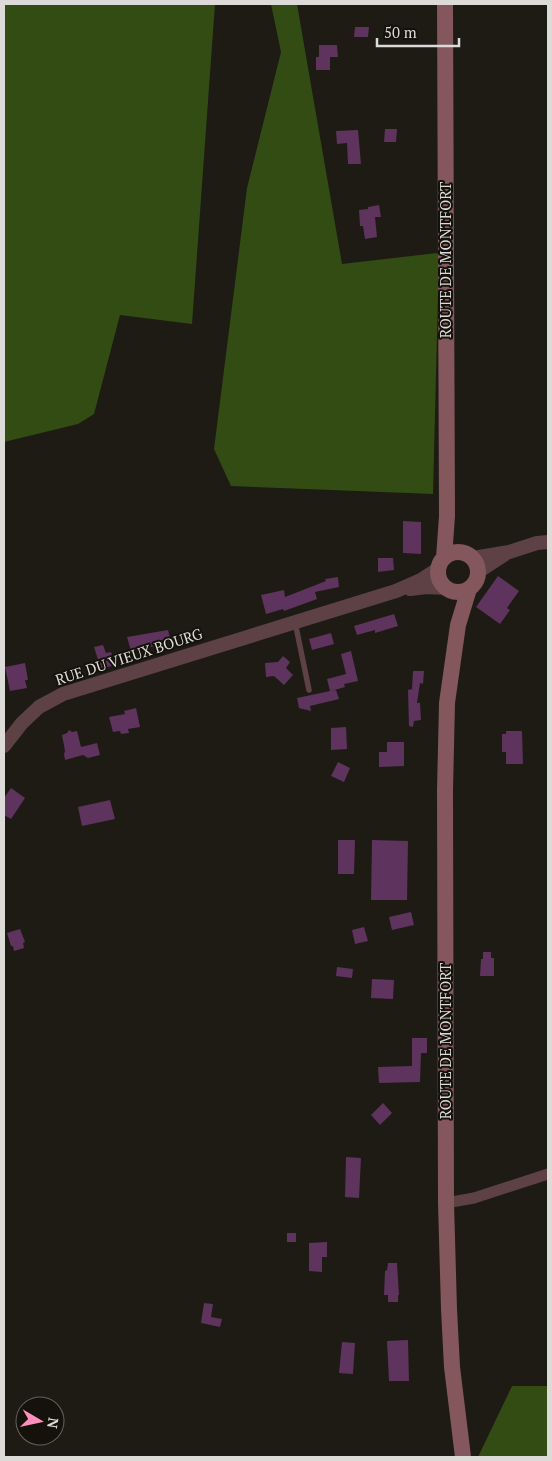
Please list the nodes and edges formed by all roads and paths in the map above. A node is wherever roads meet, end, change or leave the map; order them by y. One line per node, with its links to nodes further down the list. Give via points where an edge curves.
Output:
1 (445, 4): 2 (main road, ROUTE DE MONTFORT)
2 (447, 516): 4 (main road, ROUTE DE MONTFORT); 5 (main road, ROUTE DE MONTFORT)
3 (548, 542): 4 (street)
4 (471, 561): 5 (main road, via 452,552); 7 (main road, via 476,582)
5 (441, 564): 6 (main road, via 440,580); 8 (street, via 421,580)
6 (448, 589): 7 (main road, via 459,592); 8 (street); 10 (main road, ROUTE DE MONTFORT, via 455,603)
7 (469, 589): 10 (main road, ROUTE DE MONTFORT)
8 (396, 591): 9 (street, RUE DU VIEUX BOURG)
9 (295, 622): 11 (lane); 12 (street, RUE DU VIEUX BOURG, via 63,694 39,707 22,722)
10 (458, 625): 14 (main road, ROUTE DE MONTFORT, via 447,703)
11 (309, 690)
12 (4, 746)
13 (548, 1174): 14 (street)
14 (446, 1204): 15 (main road, ROUTE DE MONTFORT, via 452,1367)
15 (463, 1457)

